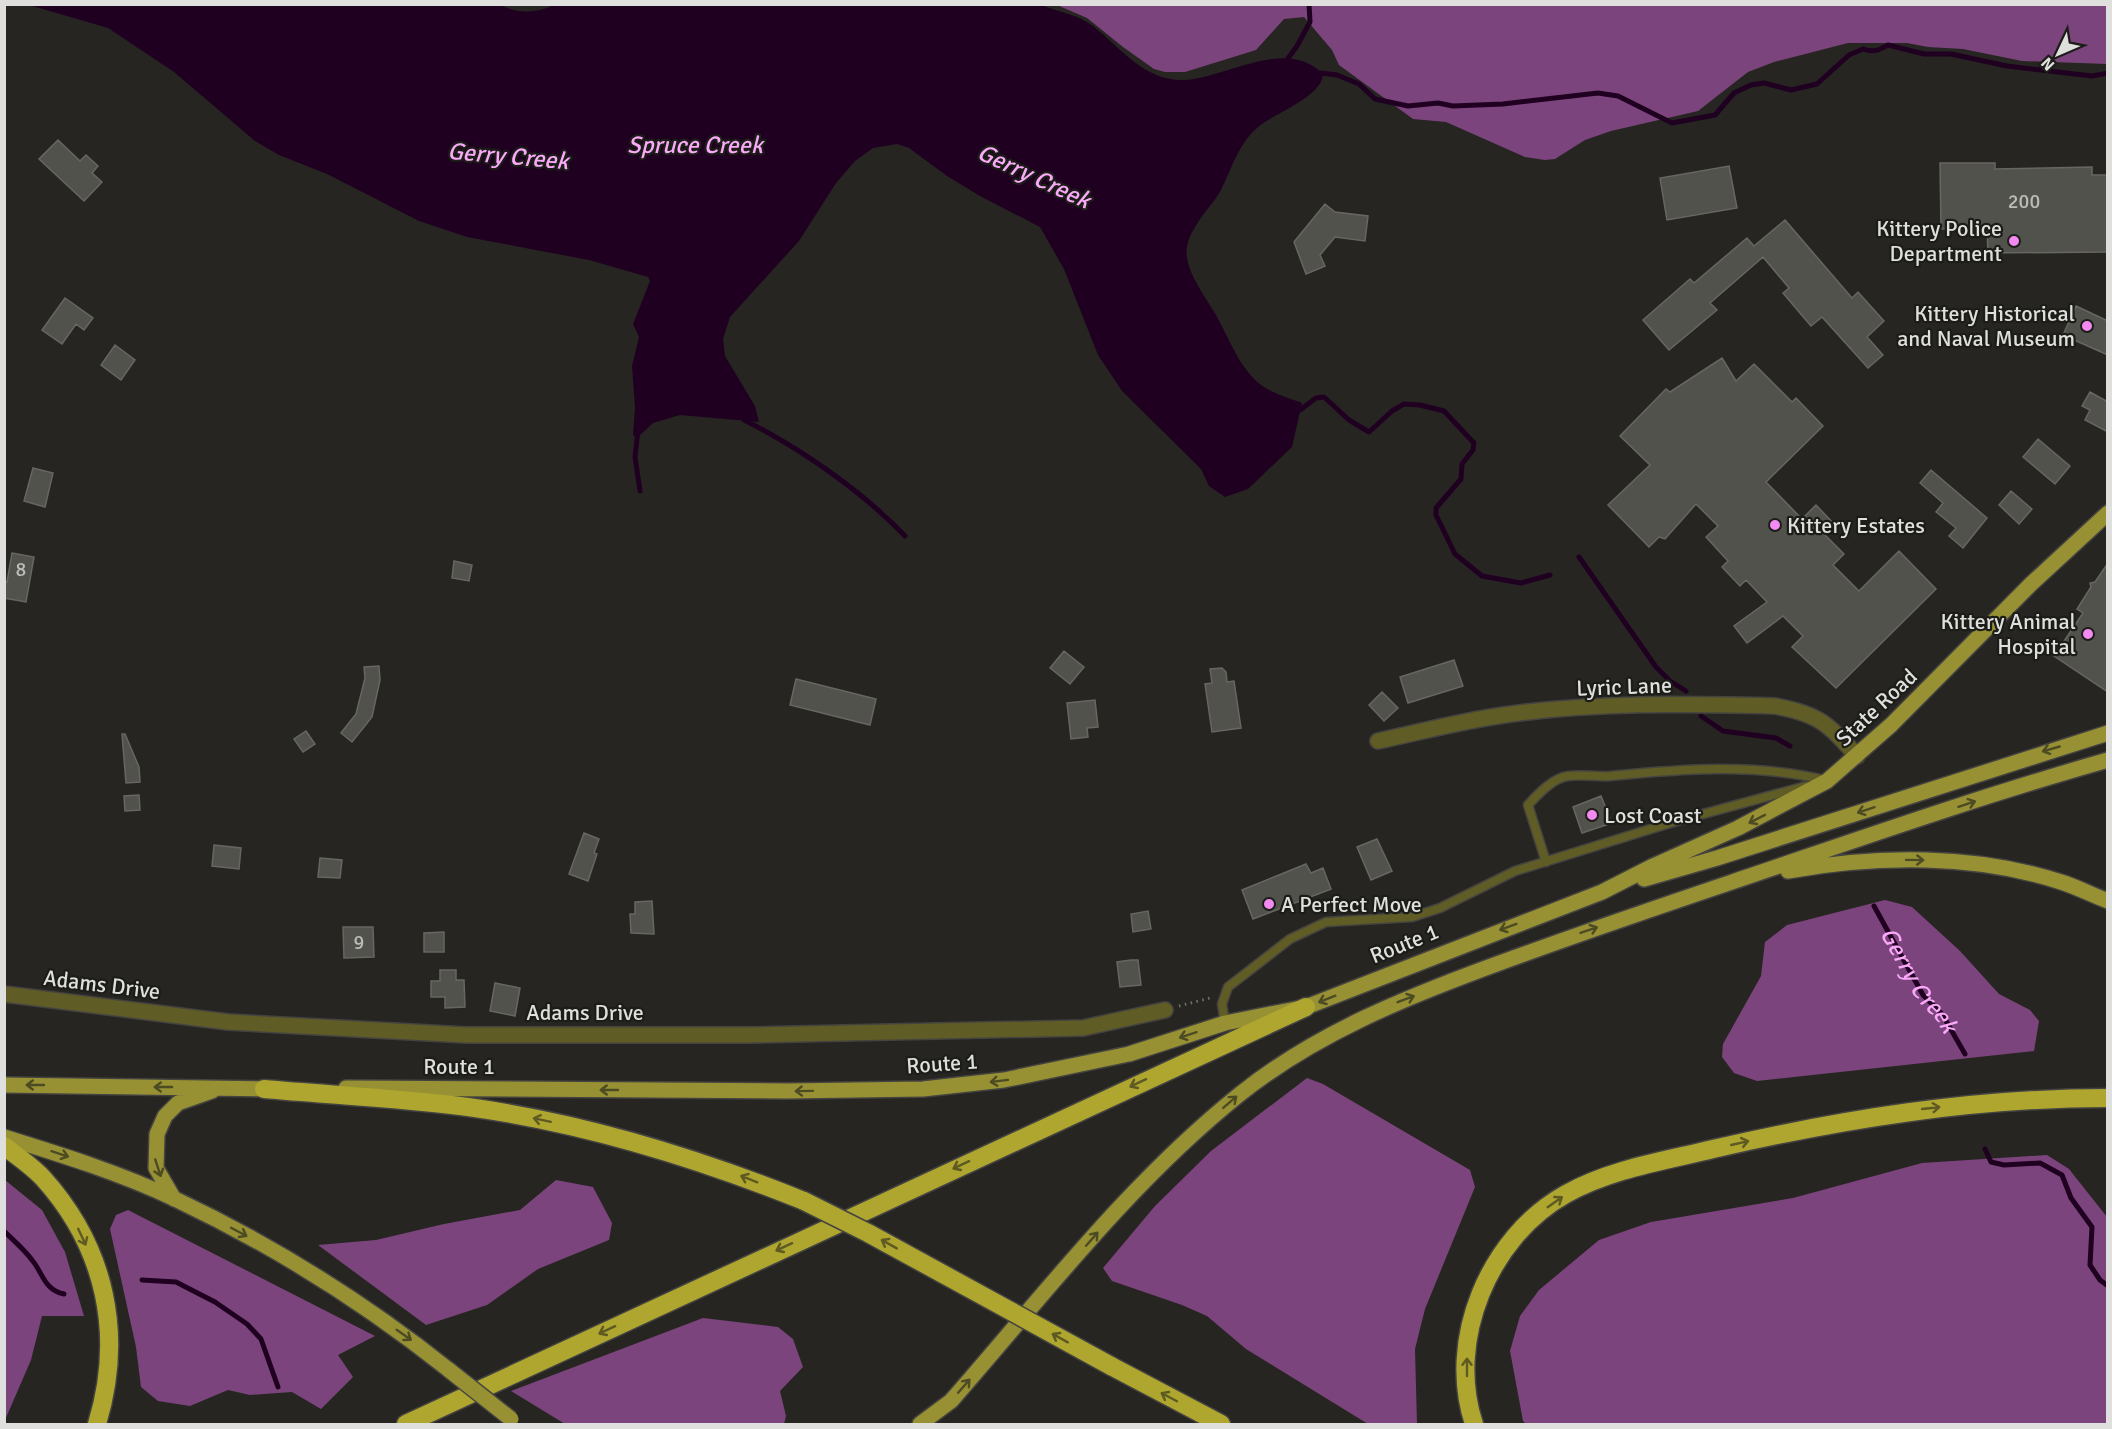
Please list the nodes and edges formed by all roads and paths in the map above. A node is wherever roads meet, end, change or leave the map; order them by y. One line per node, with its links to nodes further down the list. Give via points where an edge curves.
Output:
1 (2108, 513): 4 (main road, State Road)
2 (2108, 733): 9 (main road, one-way to 9)
3 (1378, 741): 4 (street, Lyric Lane, via 1536,711 1658,704 1774,706 1822,720)
4 (1857, 756): 6 (main road, State Road)
5 (2108, 760): 8 (main road, one-way to 5)
6 (1827, 781): 7 (lane); 7 (lane, via 1760,769 1567,776 1545,788 1528,805); 9 (main road, Route 1, one-way to 9)
7 (1546, 862): 11 (lane, via 1515,871 1440,908 1413,916 1326,922 1290,939 1242,974)
8 (1732, 882): 10 (main road, one-way to 10, via 1854,862 1952,862 2018,871 2061,882); 26 (main road, one-way to 8, via 951,1401 1125,1202 1241,1092 1319,1041 1386,1007 1576,934)
9 (1602, 892): 13 (main road, Route 1, one-way to 13)
10 (2108, 902)
11 (1226, 993): 14 (path); 15 (lane, via 1222,1004)
12 (4, 994): 14 (street, Adams Drive, via 228,1022 467,1035 749,1035 1083,1028)
13 (1306, 1007): 15 (main road, Route 1); 25 (highway, one-way to 25)
14 (1165, 1010)
15 (1225, 1023): 18 (main road, Route 1, one-way to 18, via 1129,1054 1004,1080 923,1089)
16 (4, 1085): 17 (main road, Route 1, one-way to 16)
17 (224, 1087): 18 (main road, Route 1); 22 (main road, one-way to 22, via 177,1103 165,1116 157,1134 156,1168)
18 (264, 1089): 27 (highway, one-way to 18, bridge, via 868,1233 804,1201 728,1171 602,1133 522,1116 466,1107)
19 (2108, 1098): 28 (highway, one-way to 19, via 1467,1386 1467,1347 1479,1295 1512,1241 1564,1195 1642,1166 1802,1129 1969,1104)
20 (4, 1137): 22 (main road, one-way to 22, via 75,1159)
21 (4, 1146): 24 (highway, one-way to 24, via 42,1176 72,1214 100,1274 111,1335 107,1383)
22 (174, 1199): 23 (main road, one-way to 23, bridge, via 316,1276 409,1338)
23 (516, 1423)
24 (97, 1425)
25 (406, 1425)
26 (920, 1425)
27 (1221, 1425)
28 (1474, 1425)

